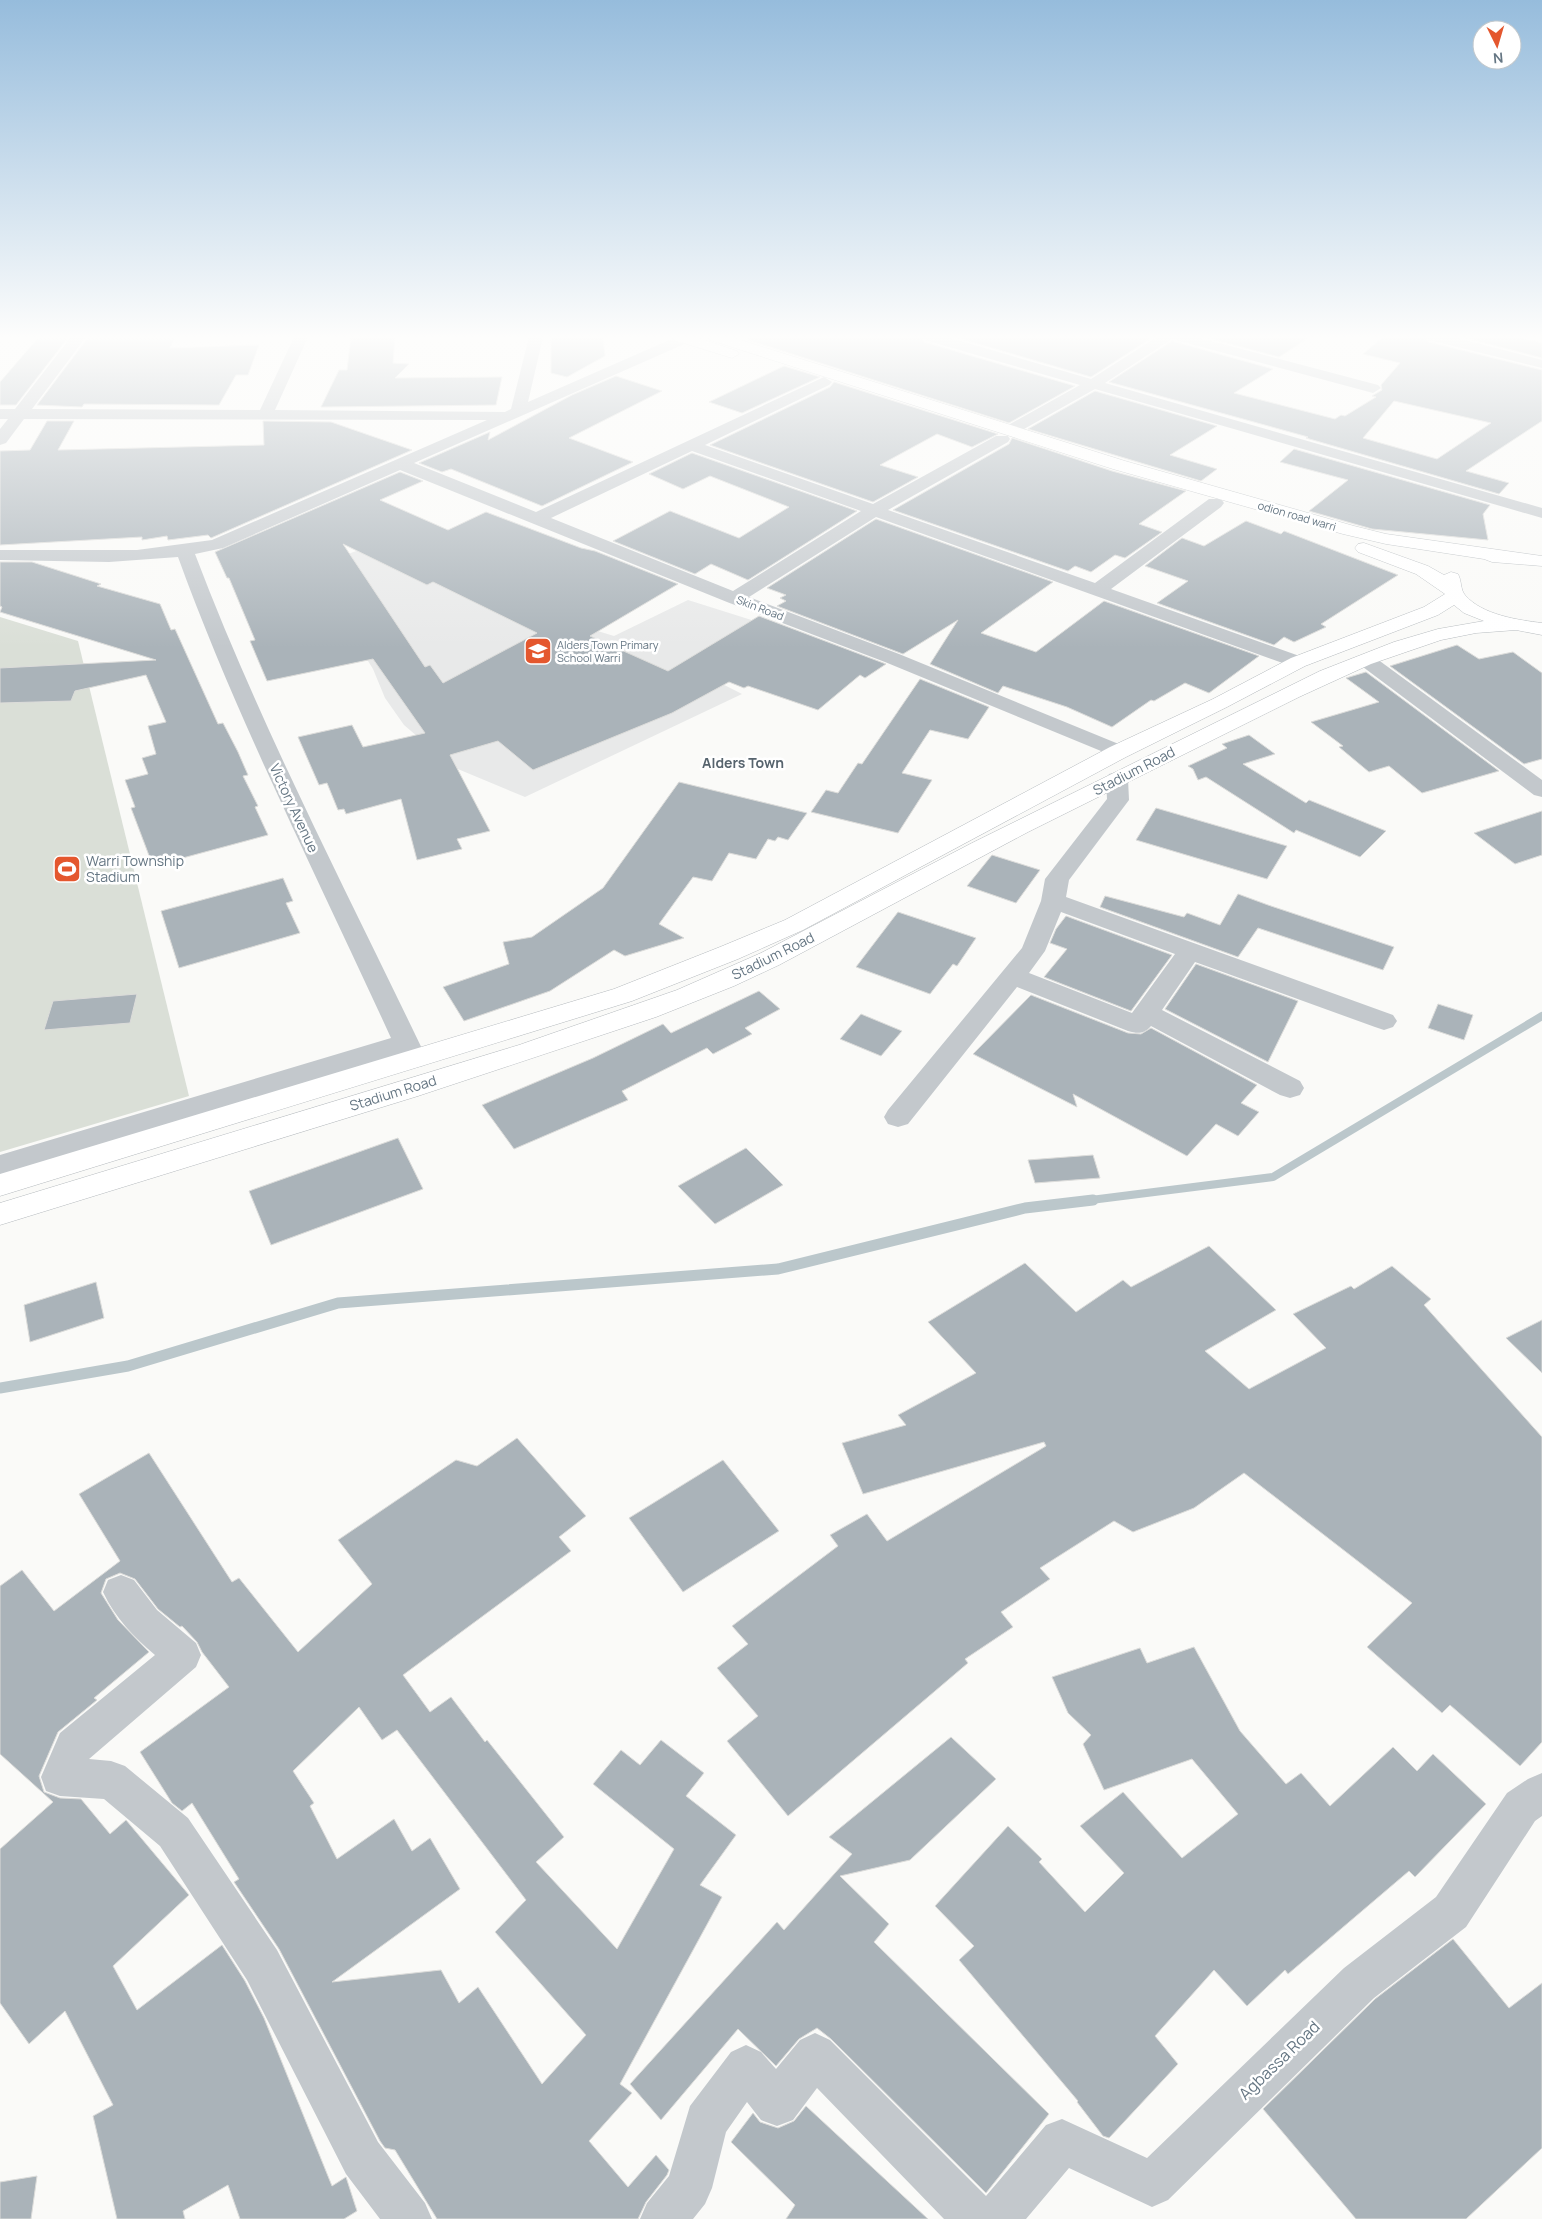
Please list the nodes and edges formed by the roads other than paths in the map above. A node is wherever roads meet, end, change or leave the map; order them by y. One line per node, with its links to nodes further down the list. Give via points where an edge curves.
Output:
1 (453, 441): 8 (street)
2 (700, 441): 7 (street)
3 (996, 441): 10 (street)
4 (1023, 441): 9 (main road, odion road warri)
5 (1027, 441): 15 (main road, odion road warri, via 1386,540)
6 (1290, 441): 11 (street)
7 (691, 445): 10 (street); 12 (street)
8 (401, 464): 12 (street, Skin Road); 13 (street, via 252,530)
9 (1215, 504): 17 (street); 18 (main road, odion road warri, via 1372,550 1422,570)
10 (875, 510): 17 (street); 19 (street)
11 (1542, 513)
12 (536, 519): 19 (street, Skin Road)
13 (185, 552): 14 (street); 31 (street, Victory Avenue, via 203,604 263,743)
14 (0, 555)
15 (1511, 557): 16 (main road); 18 (main road, via 1484,558 1463,565 1452,575)
16 (1541, 560)
17 (1098, 590): 22 (street)
18 (1454, 592): 20 (main road, odion road warri, via 1478,612); 22 (main road, Stadium Road, via 1430,611)
19 (734, 598): 23 (street, Skin Road, via 892,658)
20 (1531, 630): 21 (main road, Stadium Road, via 1453,631 1397,647)
21 (1366, 660): 24 (main road, Stadium Road); 25 (street)
22 (1298, 662): 23 (main road, Stadium Road)
23 (1118, 752): 31 (main road, Stadium Road, via 786,929 623,995)
24 (1117, 779): 26 (street, via 1118,800 1057,880); 36 (main road, Stadium Road, via 805,941 728,979 646,1012)
25 (1542, 790)
26 (1053, 901): 27 (street); 28 (street, via 1033,951)
27 (1190, 951): 29 (street); 30 (street)
28 (1013, 976): 29 (street, via 1137,1025); 33 (street)
29 (1147, 1013): 32 (street)
30 (1384, 1021)
31 (410, 1051): 34 (street); 35 (main road, Stadium Road)
32 (1290, 1088)
33 (898, 1117)
34 (0, 1166)
35 (0, 1185)
36 (0, 1214)
37 (121, 1592): 39 (street, via 144,1622 183,1655 74,1747 60,1777 111,1780 174,1832 262,1965 362,2158)
38 (1542, 1793): 42 (street, Agbassa Road, via 1521,1807 1451,1912 1359,1983 1152,2184 1062,2141)
39 (409, 2219)
40 (663, 2219): 41 (street, via 689,2188 706,2122 746,2067 777,2104 816,2055)
41 (976, 2219)
42 (996, 2219)

